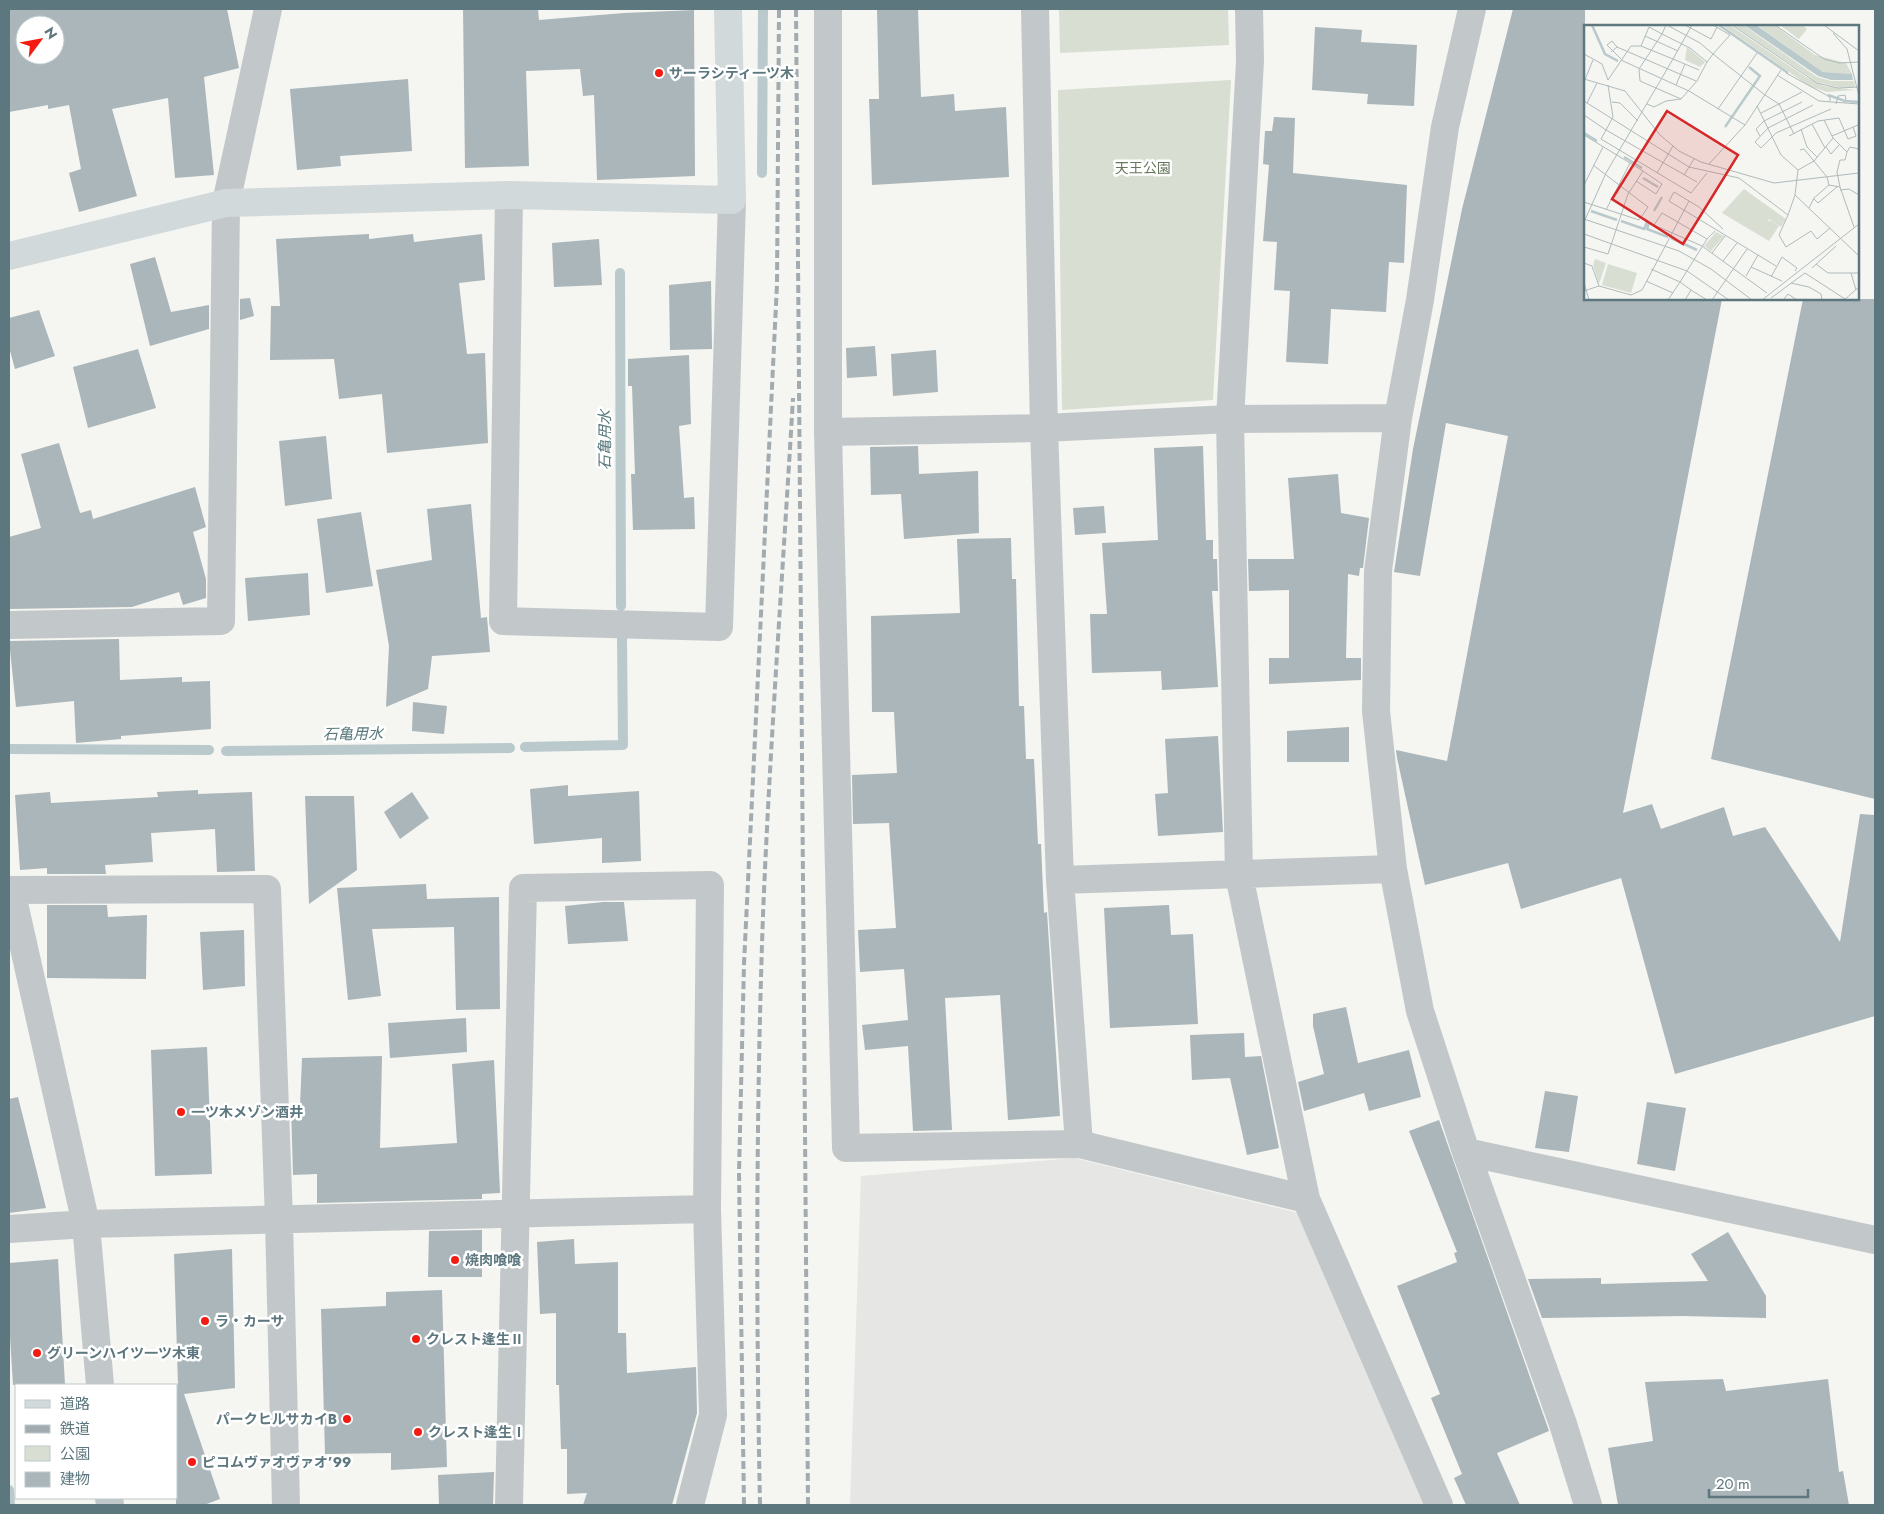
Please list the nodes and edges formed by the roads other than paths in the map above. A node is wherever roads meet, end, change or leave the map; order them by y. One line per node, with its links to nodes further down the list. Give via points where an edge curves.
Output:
1 (268, 9): 9 (street)
2 (728, 9): 8 (street)
3 (828, 9): 14 (street)
4 (1035, 9): 13 (street)
5 (1250, 9): 12 (street, via 1250,61)
6 (1472, 9): 11 (street, via 1444,128 1420,300)
7 (509, 195): 8 (street); 8 (street, via 503,621 719,627); 9 (street)
8 (732, 200)
9 (226, 203): 10 (street); 15 (street, via 221,621)
10 (9, 256)
11 (1398, 418): 12 (street); 16 (street, via 1378,571 1376,710)
12 (1230, 419): 13 (street); 17 (street)
13 (1044, 428): 14 (street); 18 (street)
14 (828, 432): 19 (street, via 846,1148)
15 (9, 624)
16 (1393, 868): 17 (street); 20 (street, via 1420,1011)
17 (1239, 875): 18 (street); 21 (street)
18 (1060, 880): 19 (street)
19 (1079, 1144): 21 (street)
20 (1466, 1152): 27 (street); 33 (street, via 1563,1424)
21 (1306, 1199): 32 (street)
22 (707, 1208): 23 (street); 23 (street, via 710,885 523,888); 31 (street, via 713,1415)
23 (516, 1214): 24 (street); 30 (street)
24 (279, 1220): 25 (street); 25 (street, via 267,889 11,890); 29 (street)
25 (86, 1224): 26 (street); 28 (street)
26 (9, 1229)
27 (1875, 1240)
28 (100, 1384)
29 (286, 1505)
30 (509, 1505)
31 (690, 1505)
32 (1439, 1505)
33 (1588, 1505)

